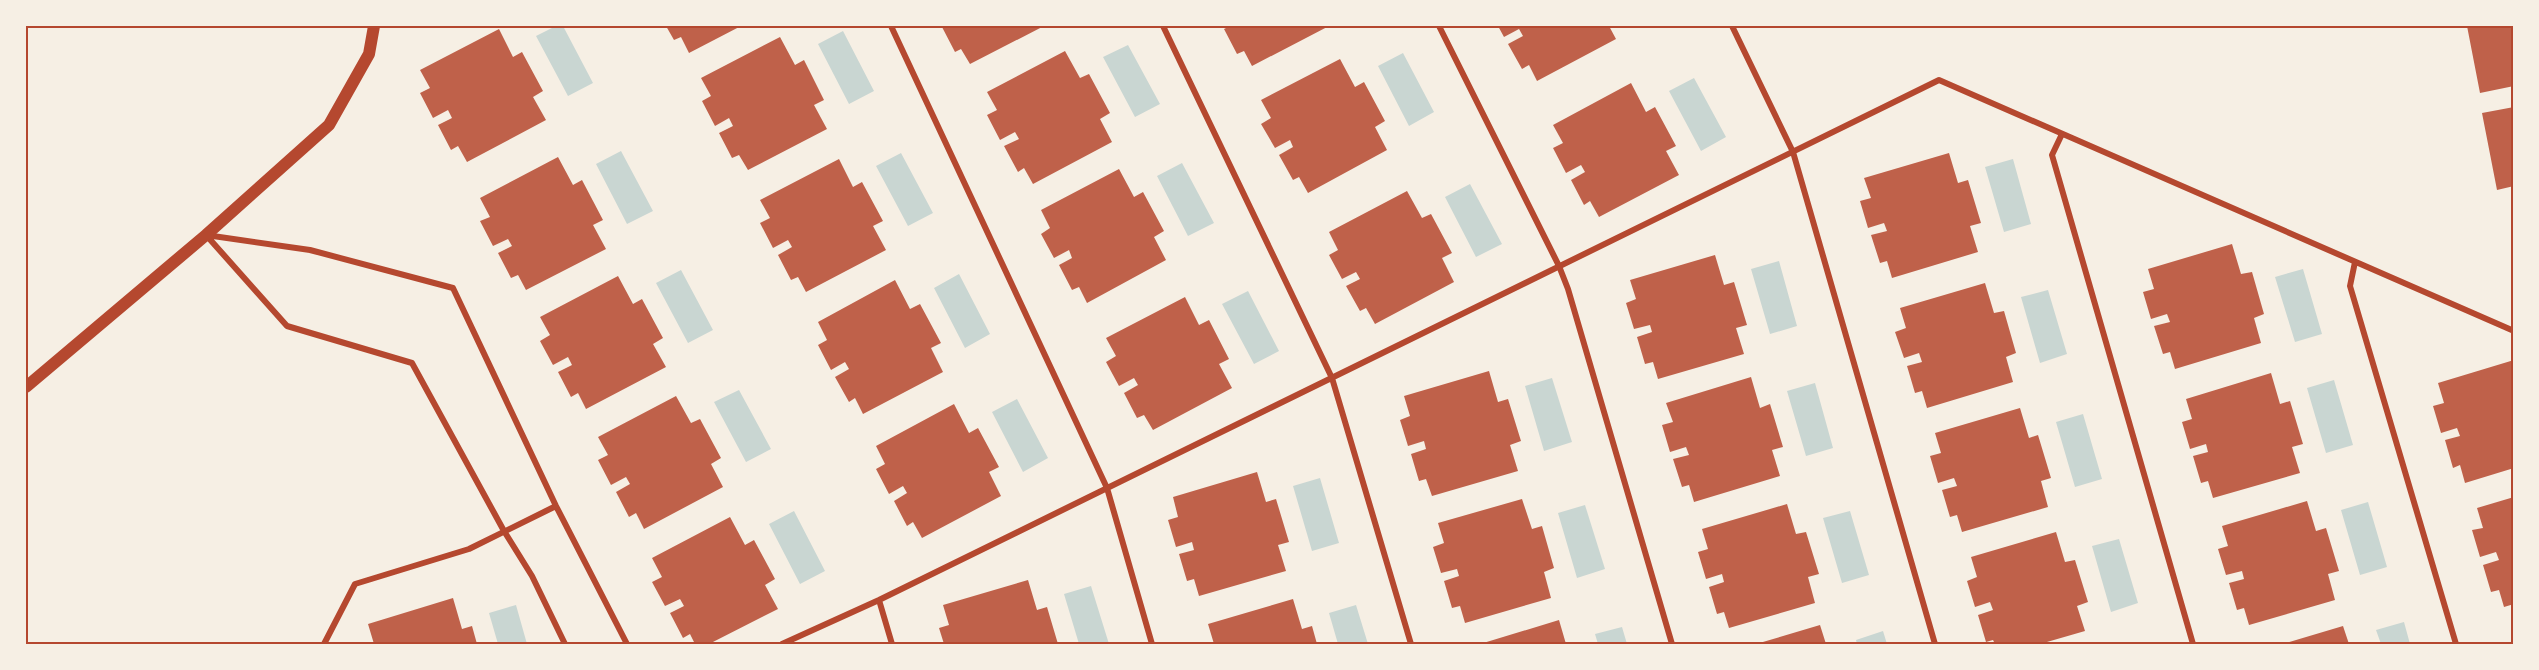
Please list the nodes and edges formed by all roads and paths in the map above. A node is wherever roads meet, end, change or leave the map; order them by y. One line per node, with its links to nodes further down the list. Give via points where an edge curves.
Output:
1 (374, 26): 8 (main road, via 369,54 328,125)
2 (891, 26): 14 (street)
3 (1163, 26): 12 (street)
4 (1439, 26): 10 (street)
5 (1732, 26): 7 (street)
6 (2062, 134): 7 (street, via 1940,80); 9 (street); 27 (street, via 2052,155)
7 (1793, 152): 10 (street); 26 (street)
8 (206, 235): 13 (main road); 15 (street, via 310,250 453,288); 16 (street, via 287,326 412,363)
9 (2355, 262): 11 (street); 28 (street, via 2350,286)
10 (1559, 266): 12 (street); 25 (street)
11 (2514, 331)
12 (1332, 378): 14 (street); 24 (street)
13 (26, 387)
14 (1107, 488): 17 (street); 23 (street)
15 (556, 506): 16 (street); 20 (street)
16 (504, 531): 18 (street, via 469,549 355,584); 19 (street, via 532,576)
17 (879, 600): 21 (street); 22 (street)
18 (324, 645)
19 (565, 645)
20 (627, 645)
21 (782, 645)
22 (892, 645)
23 (1152, 645)
24 (1411, 645)
25 (1672, 645)
26 (1935, 645)
27 (2193, 645)
28 (2456, 645)

